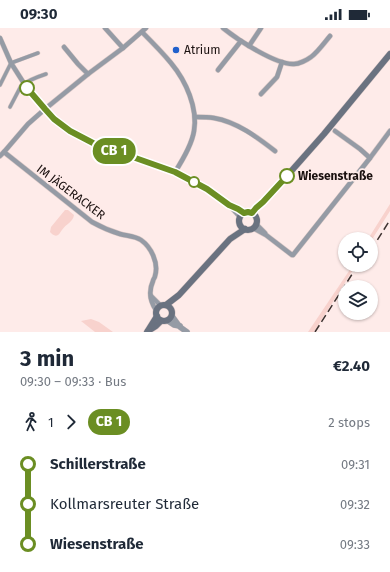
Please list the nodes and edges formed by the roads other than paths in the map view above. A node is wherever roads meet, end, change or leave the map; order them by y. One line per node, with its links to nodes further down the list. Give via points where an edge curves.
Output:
1 (105, 28): 12 (street)
2 (146, 28): 5 (street)
3 (223, 28): 8 (street)
4 (261, 28): 10 (street)
5 (142, 32): 12 (street); 25 (street, via 182,78)
6 (330, 36): 15 (street, via 312,57 294,64)
7 (0, 38): 9 (street)
8 (241, 41): 10 (street); 17 (street)
9 (1, 46): 16 (street)
10 (249, 46): 15 (street)
11 (64, 47): 19 (street)
12 (123, 48): 19 (street)
13 (38, 54): 16 (street)
14 (390, 54): 33 (main road, via 324,134 256,208)
15 (282, 62): 22 (street, via 277,76)
16 (11, 63): 20 (street); 21 (street)
17 (218, 70)
18 (46, 74): 20 (street)
19 (88, 74): 24 (street)
20 (24, 84): 23 (street); 24 (street)
21 (0, 86)
22 (261, 94)
23 (10, 107)
24 (45, 109): 29 (street); 32 (street, via 54,119 87,141)
25 (195, 117): 28 (street, via 214,118 233,124 251,133); 32 (street, via 193,135)
26 (335, 131): 31 (street)
27 (390, 131): 31 (street)
28 (275, 151)
29 (4, 152): 30 (street); 38 (street, IM JÄGERACKER, via 92,222 132,236 145,244 152,253 156,267 150,290 151,296)
30 (0, 156)
31 (370, 158): 35 (street, via 294,254)
32 (175, 172): 34 (street, via 207,189 238,209)
33 (254, 214): 34 (main road, via 248,212); 35 (main road, via 257,221)
34 (242, 215): 36 (main road, via 239,222)
35 (254, 226): 36 (main road, via 248,229)
36 (243, 227): 37 (main road)
37 (179, 295): 38 (main road); 38 (main road, via 172,309 173,313)
38 (163, 313): 39 (main road); 40 (street, via 174,325 180,326)
39 (148, 331)
40 (186, 332)

